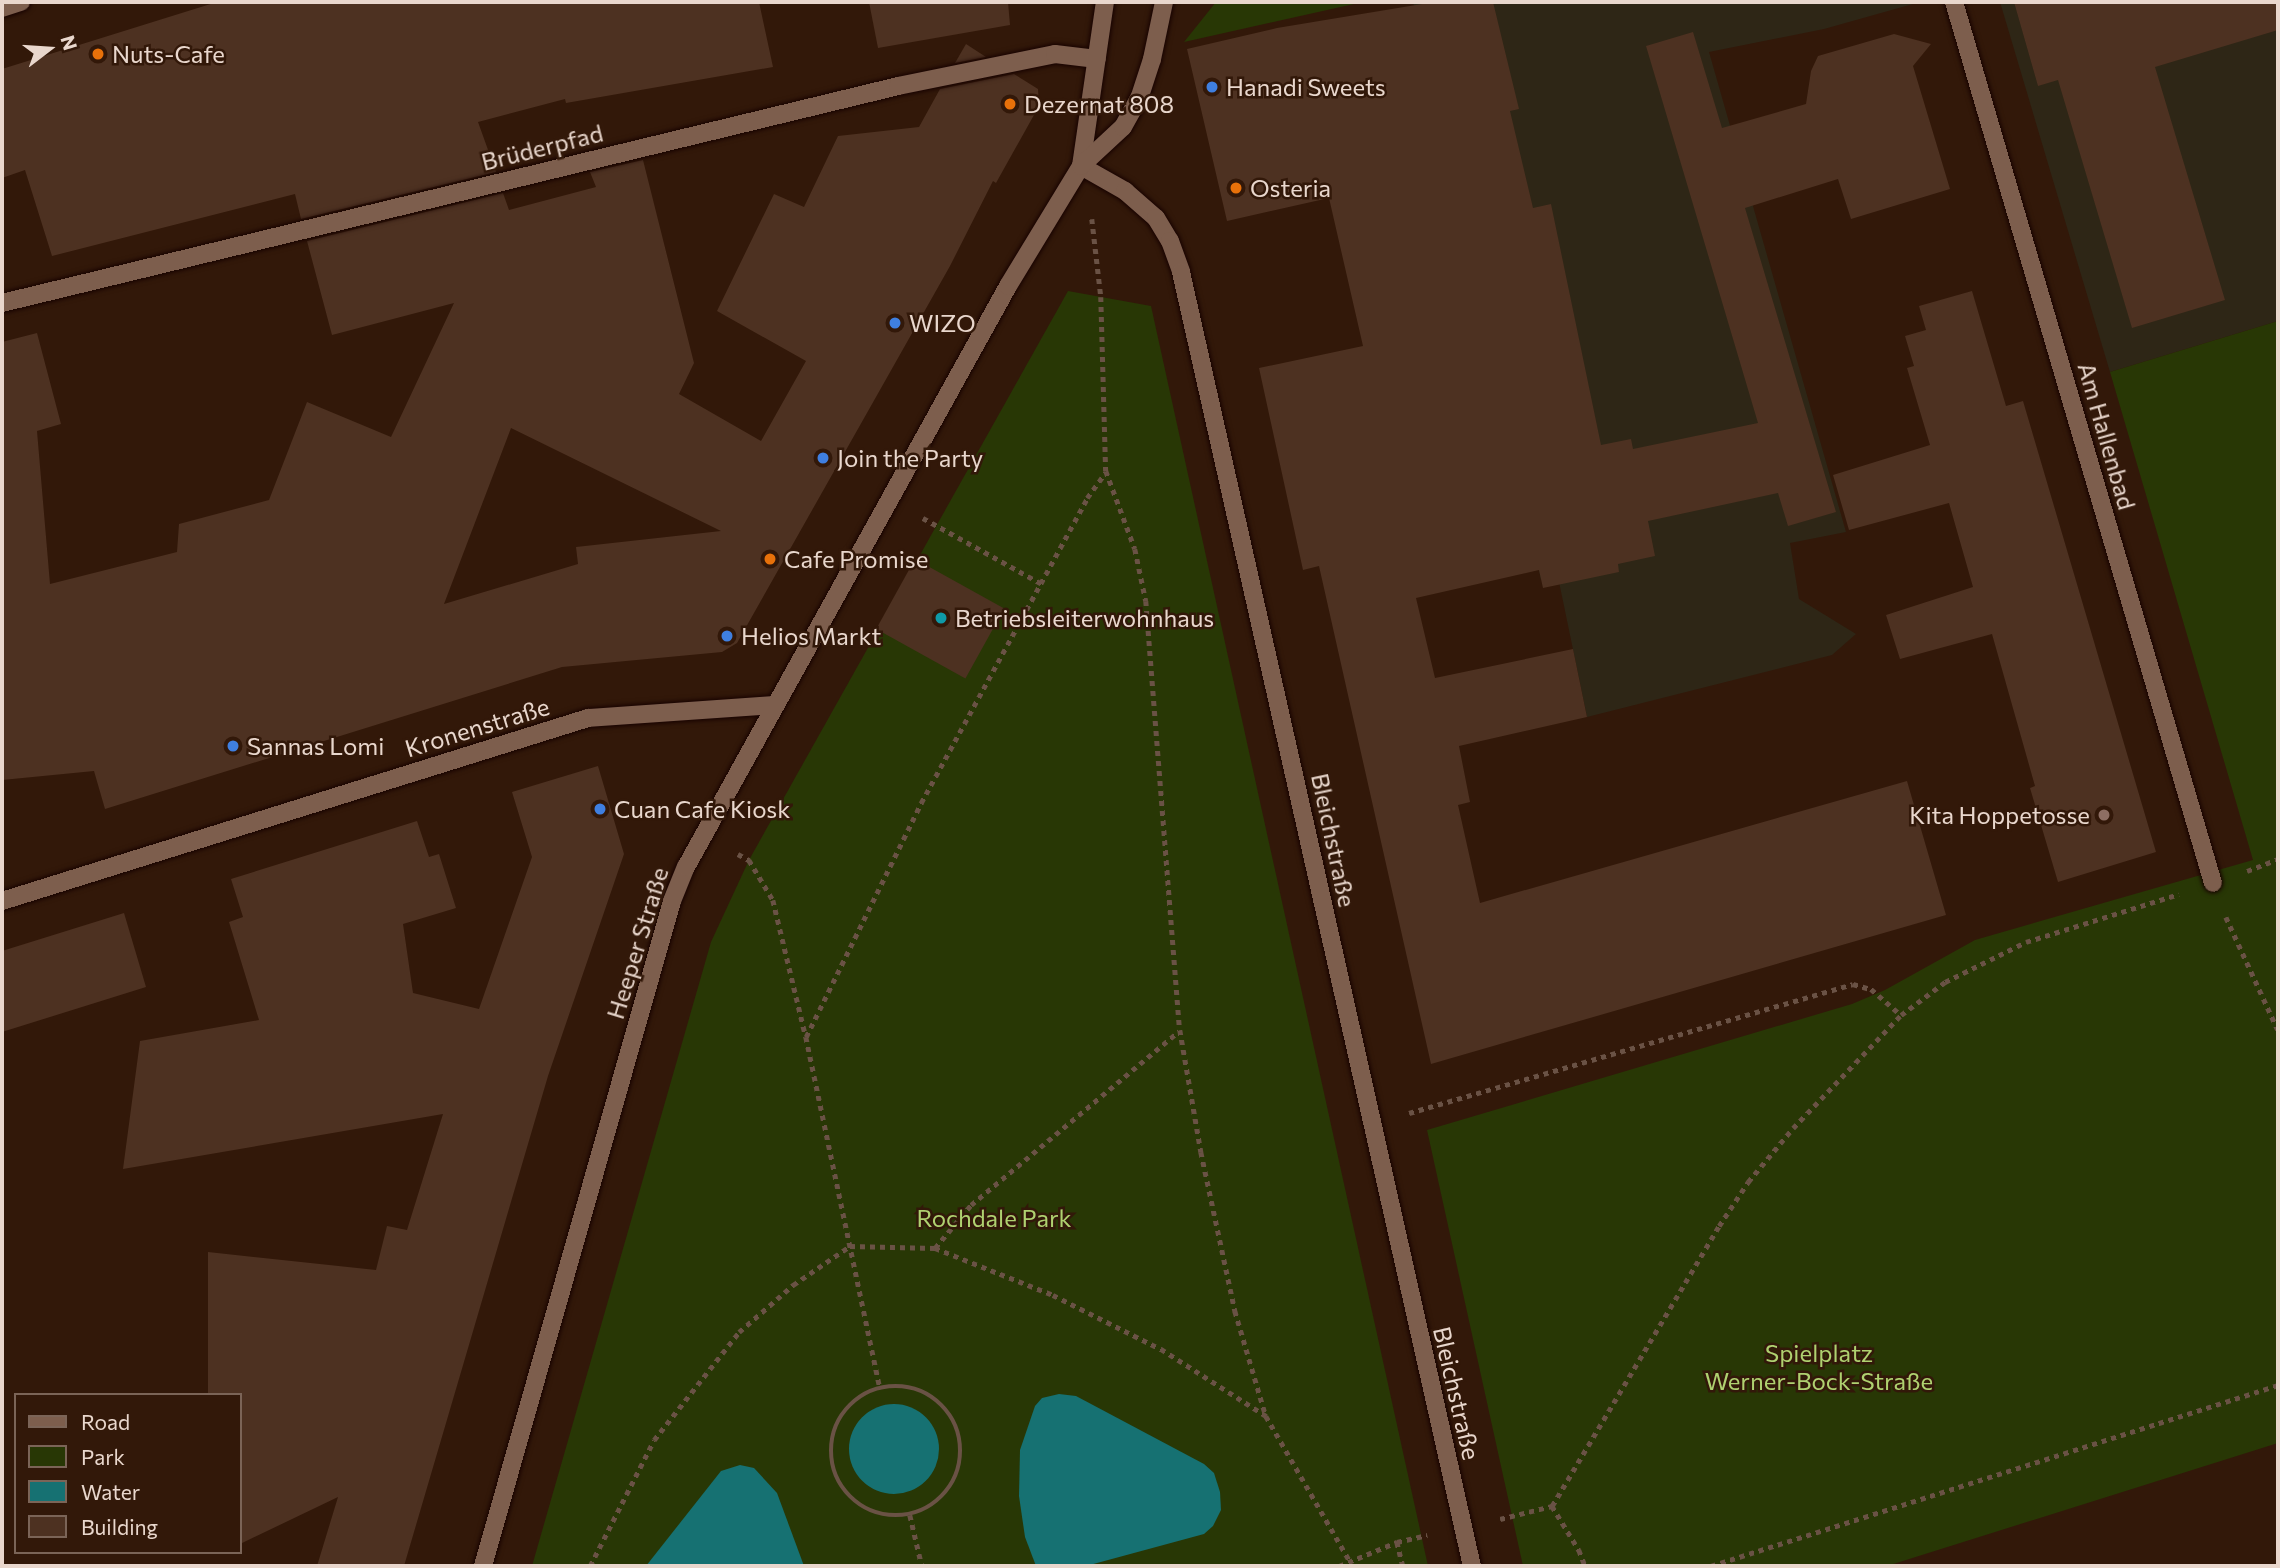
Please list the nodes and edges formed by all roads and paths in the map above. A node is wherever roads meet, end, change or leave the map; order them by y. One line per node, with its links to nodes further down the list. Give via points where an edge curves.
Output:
1 (21, 2): 5 (street)
2 (1105, 2): 6 (street, Heeper Straße)
3 (1164, 2): 7 (street, Heeper Straße, via 1140,96 1123,127)
4 (1954, 2): 14 (street, Am Hallenbad)
5 (2, 8)
6 (1097, 58): 7 (street, Heeper Straße); 8 (street, Brüderpfad, via 1055,54 898,86)
7 (1081, 166): 9 (path, via 1097,240); 10 (street, Heeper Straße); 20 (street, Bleichstraße, via 1125,191 1156,218 1181,272)
8 (2, 303)
9 (1106, 471): 11 (path); 17 (path, via 1135,550 1146,601)
10 (889, 498): 11 (path); 12 (street, Heeper Straße)
11 (1042, 584): 19 (path, via 921,803)
12 (774, 705): 13 (street, Heeper Straße); 15 (street, Kronenstraße, via 588,718)
13 (703, 835): 19 (path, via 749,860 762,878 773,900); 31 (street, Heeper Straße, via 671,901)
14 (2213, 883): 16 (path, via 2026,942 1945,982); 18 (path)
15 (2, 901)
16 (1901, 1015): 20 (path, via 1871,989 1853,984); 26 (path, via 1748,1182)
17 (1180, 1030): 22 (path, via 971,1205); 25 (path, via 1235,1311)
18 (2278, 1030)
19 (806, 1037): 21 (path)
20 (1371, 1124): 28 (street, Bleichstraße)
21 (850, 1246): 22 (path); 24 (path); 32 (path, via 793,1285 740,1332 654,1440)
22 (935, 1248): 25 (path, via 1053,1295 1161,1349)
23 (2278, 1385): 38 (path)
24 (880, 1387): 27 (path, via 859,1396 843,1412 833,1432 835,1477 848,1496 866,1509 887,1516); 27 (path, via 900,1386 930,1396 952,1417 960,1436 956,1477 930,1507)
25 (1266, 1416): 30 (path)
26 (1552, 1506): 28 (path); 37 (path)
27 (910, 1515): 33 (path)
28 (1463, 1528): 29 (path); 36 (street, Bleichstraße)
29 (1397, 1542): 30 (path); 35 (path)
30 (1351, 1563): 34 (path)
31 (482, 1566)
32 (590, 1566)
33 (922, 1566)
34 (1339, 1566)
35 (1403, 1566)
36 (1472, 1566)
37 (1585, 1566)
38 (1712, 1566)

